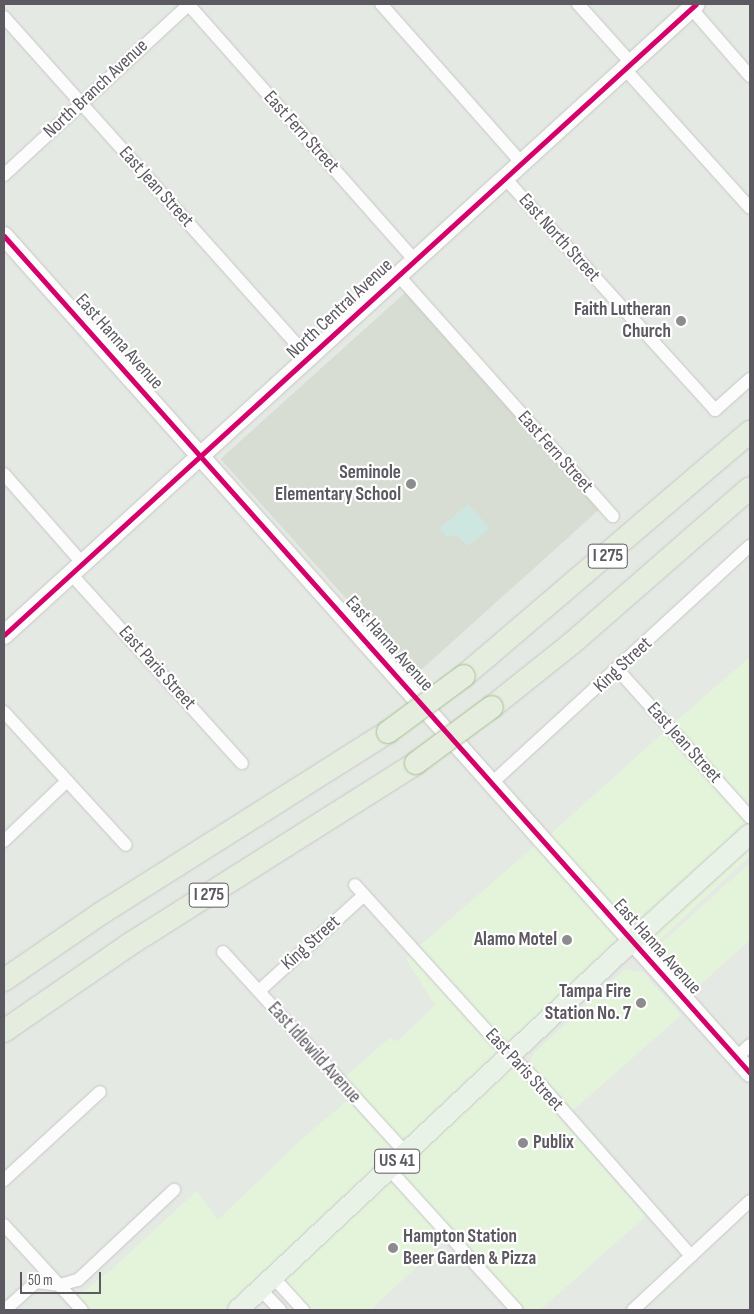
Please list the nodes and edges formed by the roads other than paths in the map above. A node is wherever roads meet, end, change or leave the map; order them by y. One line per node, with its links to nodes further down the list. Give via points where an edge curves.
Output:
1 (188, 4): 8 (street, North Branch Avenue); 14 (street, East Fern Street)
2 (381, 4): 9 (street)
3 (578, 4): 6 (street)
4 (693, 6): 6 (street, North Central Avenue); 7 (street)
5 (4, 17): 8 (street, East Jean Street)
6 (627, 66): 9 (street, North Central Avenue); 12 (street)
7 (750, 76)
8 (80, 103): 10 (street, North Branch Avenue); 16 (street, East Jean Street)
9 (520, 161): 11 (street, North Central Avenue)
10 (4, 175)
11 (503, 176): 14 (street, North Central Avenue); 17 (street, East North Street, via 715,410)
12 (750, 208)
13 (4, 236): 19 (street, East Hanna Avenue)
14 (414, 259): 15 (street, North Central Avenue)
15 (398, 275): 16 (street, North Central Avenue); 22 (street, East Fern Street)
16 (309, 358): 19 (street, North Central Avenue)
17 (750, 379)
18 (750, 432): 39 (highway, I 275, bridge, via 464,676 388,732 100,914)
19 (201, 456): 24 (street, North Central Avenue); 30 (street, East Hanna Avenue)
20 (4, 474): 24 (street, East Paris Street)
21 (750, 488): 41 (highway, I 275, bridge, via 571,644 416,763 135,941)
22 (613, 516)
23 (750, 546): 26 (street, King Street)
24 (77, 569): 25 (street, North Central Avenue); 28 (street, East Paris Street)
25 (4, 635)
26 (618, 670): 30 (street, King Street); 31 (street, East Jean Street)
27 (4, 712): 29 (street)
28 (242, 763)
29 (67, 781): 33 (street); 34 (street)
30 (493, 782): 37 (street, East Hanna Avenue)
31 (750, 817)
32 (750, 834): 37 (main road, US 41)
33 (4, 841)
34 (126, 845)
35 (355, 885): 36 (street, East Paris Street)
36 (364, 895): 40 (street, King Street); 43 (street, East Paris Street)
37 (632, 941): 43 (main road, US 41); 44 (street, East Hanna Avenue)
38 (223, 952): 40 (street, East Idlewild Avenue)
39 (4, 980)
40 (259, 991): 47 (street, East Idlewild Avenue)
41 (4, 1031)
42 (750, 1045): 44 (street)
43 (511, 1054): 47 (main road, US 41); 53 (street, East Paris Street)
44 (736, 1058): 45 (street, East Hanna Avenue)
45 (750, 1074)
46 (100, 1092): 49 (street)
47 (406, 1153): 48 (main road, US 41)
48 (389, 1169): 54 (main road, US 41); 61 (street)
49 (4, 1180)
50 (174, 1190): 55 (street, via 78,1280)
51 (750, 1201): 53 (street)
52 (4, 1226): 55 (street)
53 (691, 1256): 62 (street)
54 (267, 1283): 58 (main road, US 41); 59 (street); 60 (street)
55 (60, 1285): 56 (street, via 36,1282); 57 (street)
56 (5, 1310)
57 (82, 1310)
58 (238, 1310)
59 (280, 1310)
60 (303, 1310)
61 (516, 1310)
62 (633, 1310)

